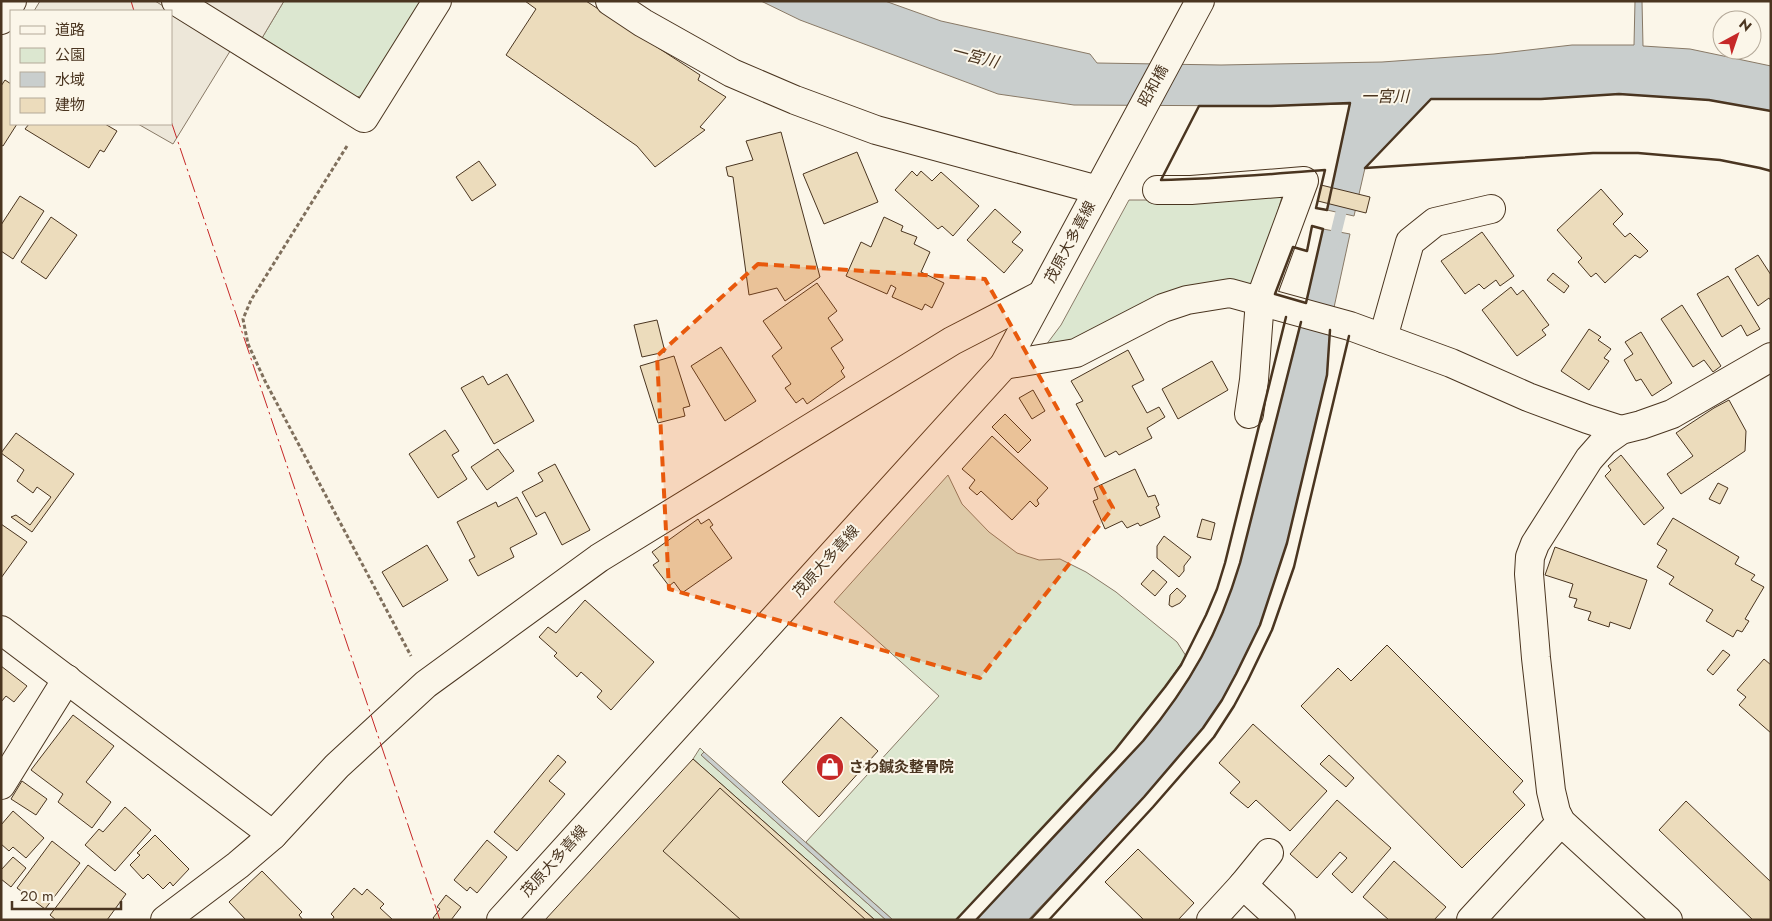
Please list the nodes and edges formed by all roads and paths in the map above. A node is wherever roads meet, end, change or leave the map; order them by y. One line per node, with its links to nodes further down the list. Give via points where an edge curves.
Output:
1 (12, 1): 6 (street)
2 (176, 1): 7 (street)
3 (438, 1): 7 (street)
4 (610, 1): 8 (street, via 732,73 876,130)
5 (1200, 1): 8 (street, 昭和橋)
6 (1, 20)
7 (364, 118): 20 (path, via 251,300 243,319 248,344 265,381)
8 (1102, 180): 11 (street, 茂原大多喜線)
9 (1157, 190): 12 (street, via 1304,181)
10 (1491, 209): 13 (street, via 1435,222 1410,242)
11 (1041, 295): 15 (street, 茂原大多喜線); 20 (street, via 952,341 598,558)
12 (1260, 300): 13 (street); 15 (street, via 1230,293 1187,300 1163,308 1076,353); 16 (street)
13 (1383, 338): 17 (street, via 1528,397)
14 (1771, 357): 17 (street, via 1672,414)
15 (1004, 366): 27 (street, 茂原大多喜線)
16 (1249, 414)
17 (1621, 430): 22 (street, via 1604,442 1589,460 1530,557 1545,747 1553,801)
18 (1, 630): 19 (street)
19 (67, 680): 21 (street); 23 (street)
20 (426, 684): 23 (street, via 337,766)
21 (1, 785)
22 (1561, 822): 30 (street); 31 (street)
23 (273, 835): 26 (street)
24 (1269, 853): 25 (street)
25 (1243, 886): 28 (street); 29 (street)
26 (165, 920)
27 (501, 920)
28 (1211, 920)
29 (1281, 920)
30 (1470, 920)
31 (1668, 920)

